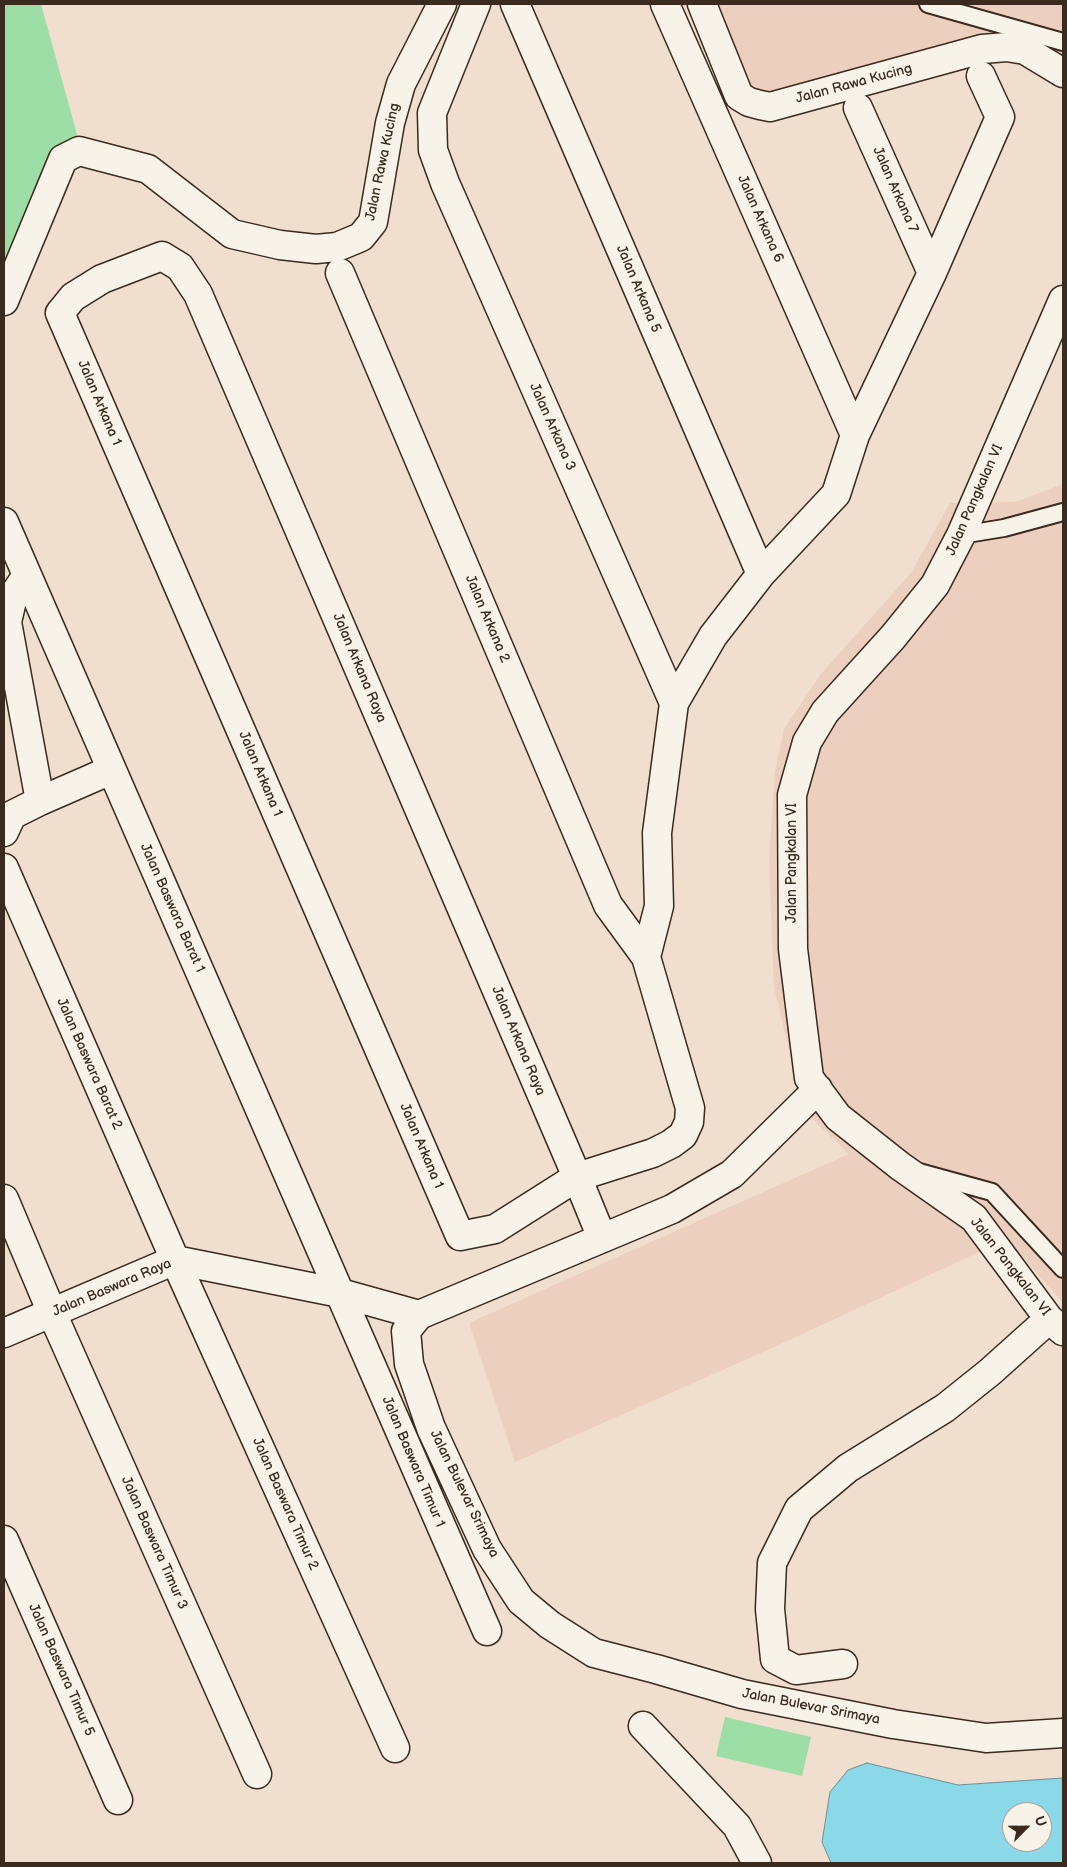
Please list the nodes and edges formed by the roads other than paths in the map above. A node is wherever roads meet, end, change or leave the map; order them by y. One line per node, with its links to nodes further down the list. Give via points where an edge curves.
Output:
1 (442, 4): 14 (street, Jalan Rawa Kucing, via 400,84 372,222 361,237 337,247 316,249 232,234 148,169 79,151 63,160)
2 (476, 4): 22 (street, Jalan Arkana 3, via 432,114 433,150)
3 (515, 4): 20 (street, Jalan Arkana 5)
4 (665, 4): 16 (street, Jalan Arkana 6)
5 (702, 4): 8 (street, Jalan Rawa Kucing, via 739,96 760,105 770,106 982,48 1025,50)
6 (928, 4): 7 (lane)
7 (1063, 42)
8 (1063, 73)
9 (981, 76): 12 (street, via 1000,117)
10 (858, 108): 12 (street, Jalan Arkana 7)
11 (340, 273): 27 (street, Jalan Arkana 2, via 608,905)
12 (932, 273): 16 (street)
13 (1063, 300): 19 (street, Jalan Pangkalan VI)
14 (4, 301)
15 (60, 313): 30 (street, Jalan Arkana 1, via 460,1236 495,1230); 30 (street, Jalan Arkana Raya, via 73,297 102,279 162,256 180,267 198,294)
16 (855, 435): 20 (street, via 836,494)
17 (1063, 512): 19 (lane, via 1004,528)
18 (4, 522): 21 (street, Jalan Baswara Barat 1)
19 (962, 535): 28 (street, Jalan Pangkalan VI, via 935,585 825,712 807,742 792,795 793,949 809,1078)
20 (760, 574): 22 (street, via 712,636)
21 (27, 575): 23 (street, Jalan Baswara Barat 1); 24 (street, via 13,596 7,622)
22 (674, 703): 27 (street, via 657,833 659,906)
23 (111, 770): 24 (street); 35 (street, Jalan Baswara Barat 1)
24 (40, 801): 25 (street, via 12,815)
25 (4, 832)
26 (4, 868): 33 (street, Jalan Baswara Barat 2)
27 (646, 956): 30 (street, via 690,1108 689,1122 683,1135 665,1147)
28 (818, 1089): 29 (street, Jalan Pangkalan VI, via 838,1117); 32 (street, via 732,1174 672,1209)
29 (900, 1166): 34 (lane, via 992,1192); 38 (street, Jalan Pangkalan VI, via 974,1218)
30 (582, 1189): 32 (street)
31 (4, 1199): 36 (street, Jalan Baswara Timur 3)
32 (602, 1238): 37 (street)
33 (175, 1260): 35 (street, Jalan Baswara Raya); 36 (street, Jalan Baswara Raya); 45 (street, Jalan Baswara Timur 2)
34 (1063, 1268)
35 (340, 1293): 37 (street, Jalan Baswara Raya); 41 (street, Jalan Baswara Timur 1)
36 (52, 1312): 39 (street, Jalan Baswara Raya); 46 (street, Jalan Baswara Timur 3)
37 (419, 1315): 44 (street, Jalan Bulevar Srimaya, via 406,1331 409,1364 431,1428 487,1549 521,1601 550,1625 594,1653 742,1694 893,1724 986,1738)
38 (1056, 1325): 42 (street, via 945,1408 848,1468 799,1509 772,1563 770,1609 775,1659 796,1670)
39 (4, 1333)
40 (4, 1540): 47 (street, Jalan Baswara Timur 5)
41 (487, 1631)
42 (843, 1664)
43 (643, 1726): 48 (street, via 737,1826)
44 (1063, 1733)
45 (395, 1748)
46 (257, 1774)
47 (118, 1800)
48 (757, 1863)

